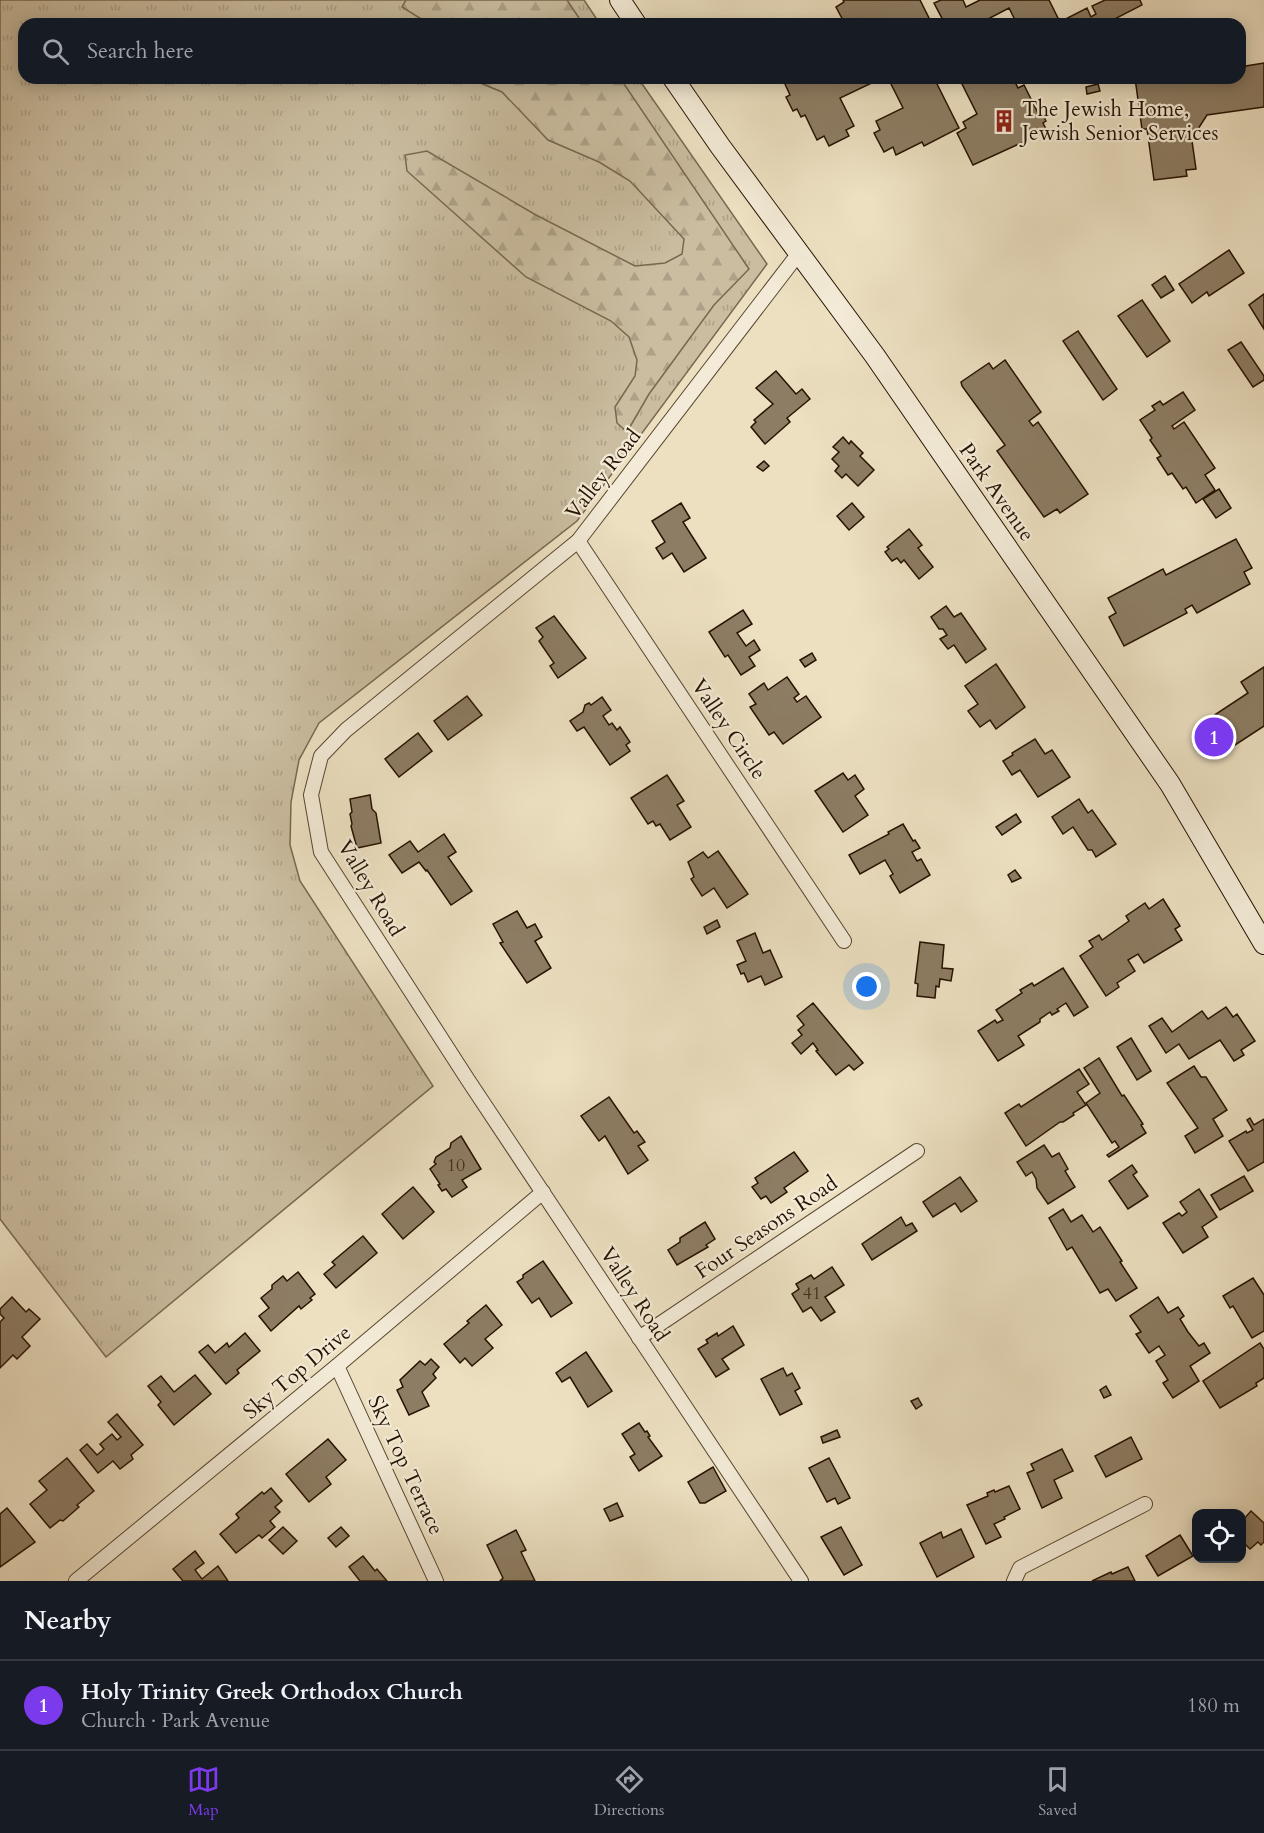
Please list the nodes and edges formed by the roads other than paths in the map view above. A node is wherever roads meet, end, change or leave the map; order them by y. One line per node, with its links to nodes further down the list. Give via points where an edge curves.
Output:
1 (620, 0): 2 (main road)
2 (632, 18)
3 (678, 84): 4 (main road, Park Avenue)
4 (799, 253): 5 (street, Valley Road); 7 (main road, Park Avenue, via 875,356 1170,784)
5 (578, 541): 6 (street, Valley Circle); 9 (street, Valley Road, via 346,730 321,756 311,795 321,852)
6 (844, 941)
7 (1264, 944)
8 (916, 1150): 10 (street, Four Seasons Road)
9 (543, 1192): 10 (street, Valley Road); 11 (street, Sky Top Drive)
10 (639, 1338): 15 (street, Valley Road)
11 (337, 1366): 13 (street, Sky Top Drive); 14 (street, Sky Top Terrace)
12 (1145, 1504): 16 (street, via 1020,1568)
13 (76, 1581)
14 (436, 1581)
15 (801, 1581)
16 (1014, 1581)

